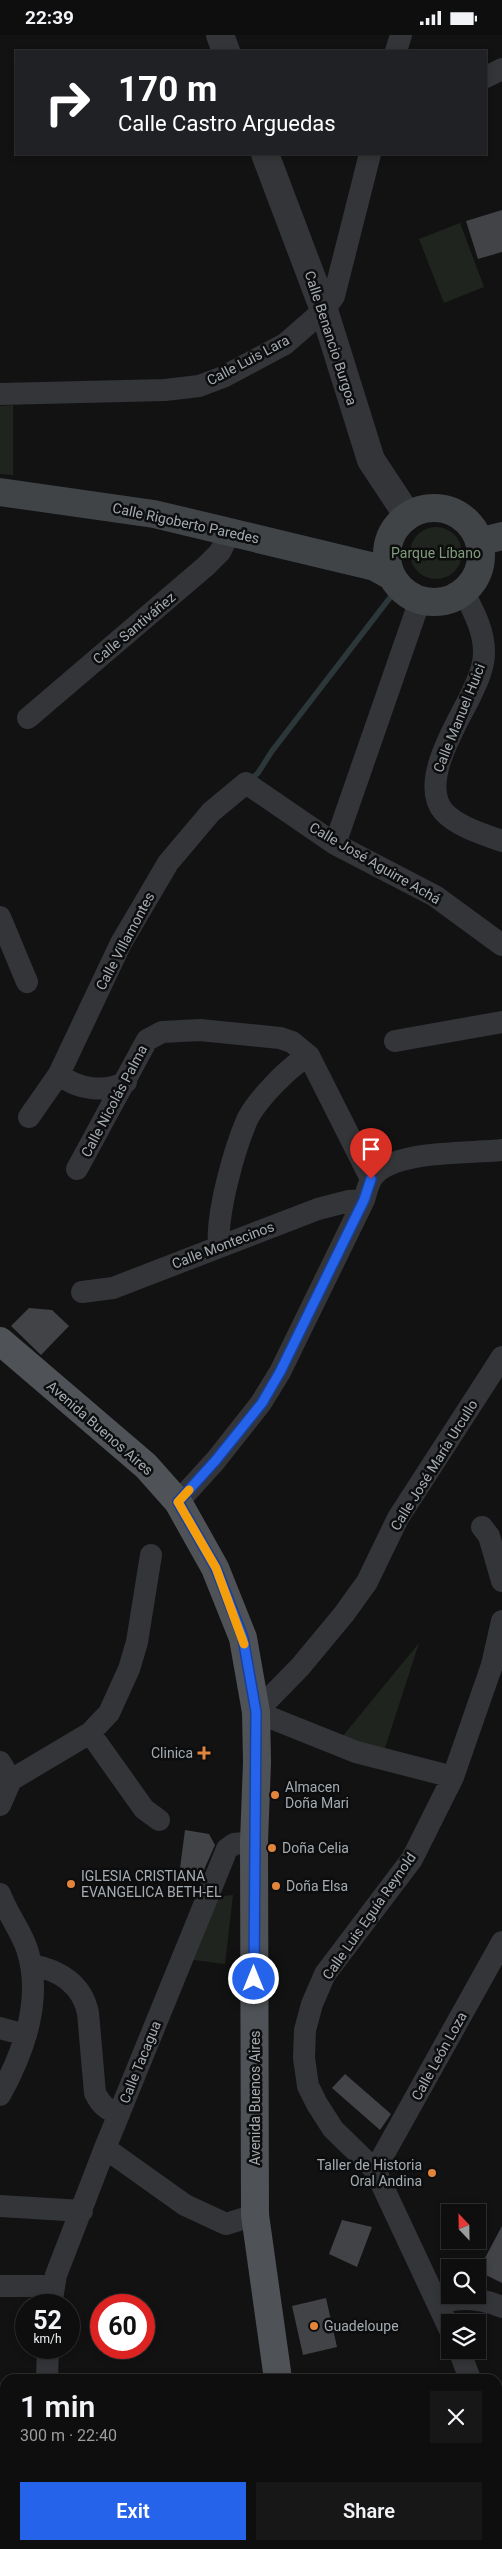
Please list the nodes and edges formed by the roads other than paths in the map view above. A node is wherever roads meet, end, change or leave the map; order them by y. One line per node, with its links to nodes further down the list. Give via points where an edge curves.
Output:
1 (220, 35): 3 (street)
2 (401, 35): 4 (street)
3 (226, 50)
4 (396, 50)
5 (502, 69): 6 (street)
6 (487, 76)
7 (265, 155): 9 (street, Calle Benancio Burgoa)
8 (370, 155): 9 (street, Calle Luis Lara, via 334,296)
9 (324, 311): 10 (street, Calle Luis Lara, via 285,344 199,386 165,390); 12 (street, Calle Benancio Burgoa, via 372,460)
10 (0, 394)
11 (0, 492): 13 (main road, Calle Rigoberto Paredes, via 154,514)
12 (408, 516): 14 (main road, via 422,509 451,511); 15 (main road, via 393,533)
13 (231, 530): 15 (main road, Calle Rigoberto Paredes); 18 (street, Calle Santiváñez, via 220,552 206,566)
14 (491, 539): 16 (main road, via 481,556 479,569)
15 (383, 565): 17 (main road, via 408,594)
16 (463, 591): 17 (main road, via 450,599); 20 (street, Calle Manuel Huici, via 482,633 484,653 478,679 442,756 434,781 436,799 445,813 472,830)
17 (420, 599): 21 (street)
18 (28, 717)
19 (246, 783): 21 (street, Calle José Aguirre Achá); 28 (street, Calle Villamontes, via 211,812 168,863 121,943)
20 (502, 841)
21 (335, 844): 23 (street, Calle José Aguirre Achá, via 435,897)
22 (0, 917): 24 (street)
23 (502, 945)
24 (26, 982)
25 (502, 1021): 26 (street)
26 (395, 1041)
27 (309, 1057): 29 (street, Calle Nicolás Palma, via 292,1042 280,1038 200,1030 162,1032 147,1040); 33 (street, Calle Nicolás Palma); 35 (street, via 294,1065 248,1118 219,1219)
28 (59, 1074): 29 (street, via 66,1080 102,1090); 30 (street, Calle Villamontes)
29 (126, 1082): 32 (street, Calle Nicolás Palma)
30 (29, 1117)
31 (502, 1150): 33 (street, via 414,1157 387,1166)
32 (77, 1169)
33 (371, 1179): 34 (street)
34 (364, 1200): 35 (street, Calle Montecinos, via 318,1209); 39 (street, via 262,1403)
35 (219, 1247): 36 (street, Calle Montecinos, via 113,1288)
36 (82, 1292)
37 (0, 1341): 39 (main road, Avenida Buenos Aires, via 146,1465)
38 (502, 1357): 44 (street, Calle José María Urcullo, via 398,1518 367,1582 295,1674)
39 (178, 1502): 44 (main road, Avenida Buenos Aires, via 216,1568 243,1638)
40 (482, 1527): 42 (street, via 491,1542)
41 (151, 1555): 45 (street, via 137,1641 129,1669 110,1713)
42 (502, 1581)
43 (502, 1621): 47 (street, Calle Luis Eguía Reynold, via 492,1665)
44 (256, 1712): 47 (street, via 356,1752); 50 (main road, Avenida Buenos Aires)
45 (90, 1733): 46 (street); 49 (street, via 144,1809)
46 (5, 1771): 48 (street)
47 (453, 1777): 59 (street, Calle Luis Eguía Reynold, via 412,1859 325,1974 305,2030 308,2086 317,2104 333,2129)
48 (0, 1805)
49 (158, 1820)
50 (254, 1842): 57 (street, Calle Tacagua, via 234,1844 227,1849); 62 (main road, Avenida Buenos Aires)
51 (0, 1894): 53 (street)
52 (502, 1942): 59 (street, Calle León Loza)
53 (32, 1965): 55 (street, via 34,1975); 57 (street, via 58,1972 79,1990 88,2013 95,2093 100,2103)
54 (0, 2029): 55 (street)
55 (26, 2035): 56 (street)
56 (0, 2095)
57 (119, 2114): 58 (street, Calle Tacagua)
58 (105, 2148): 61 (street, Calle Tacagua); 62 (street, via 185,2205 226,2224)
59 (375, 2170): 66 (street)
60 (0, 2206): 61 (street)
61 (82, 2211): 65 (street, Calle Tacagua, via 56,2275)
62 (255, 2215): 72 (main road, Avenida Buenos Aires)
63 (0, 2286): 64 (street)
64 (47, 2294)
65 (53, 2294)
66 (438, 2305): 67 (street, via 452,2299 471,2299); 68 (street)
67 (502, 2307)
68 (442, 2314)
69 (48, 2359): 71 (street)
70 (462, 2359): 73 (street)
71 (47, 2374)
72 (277, 2374)
73 (468, 2374)

